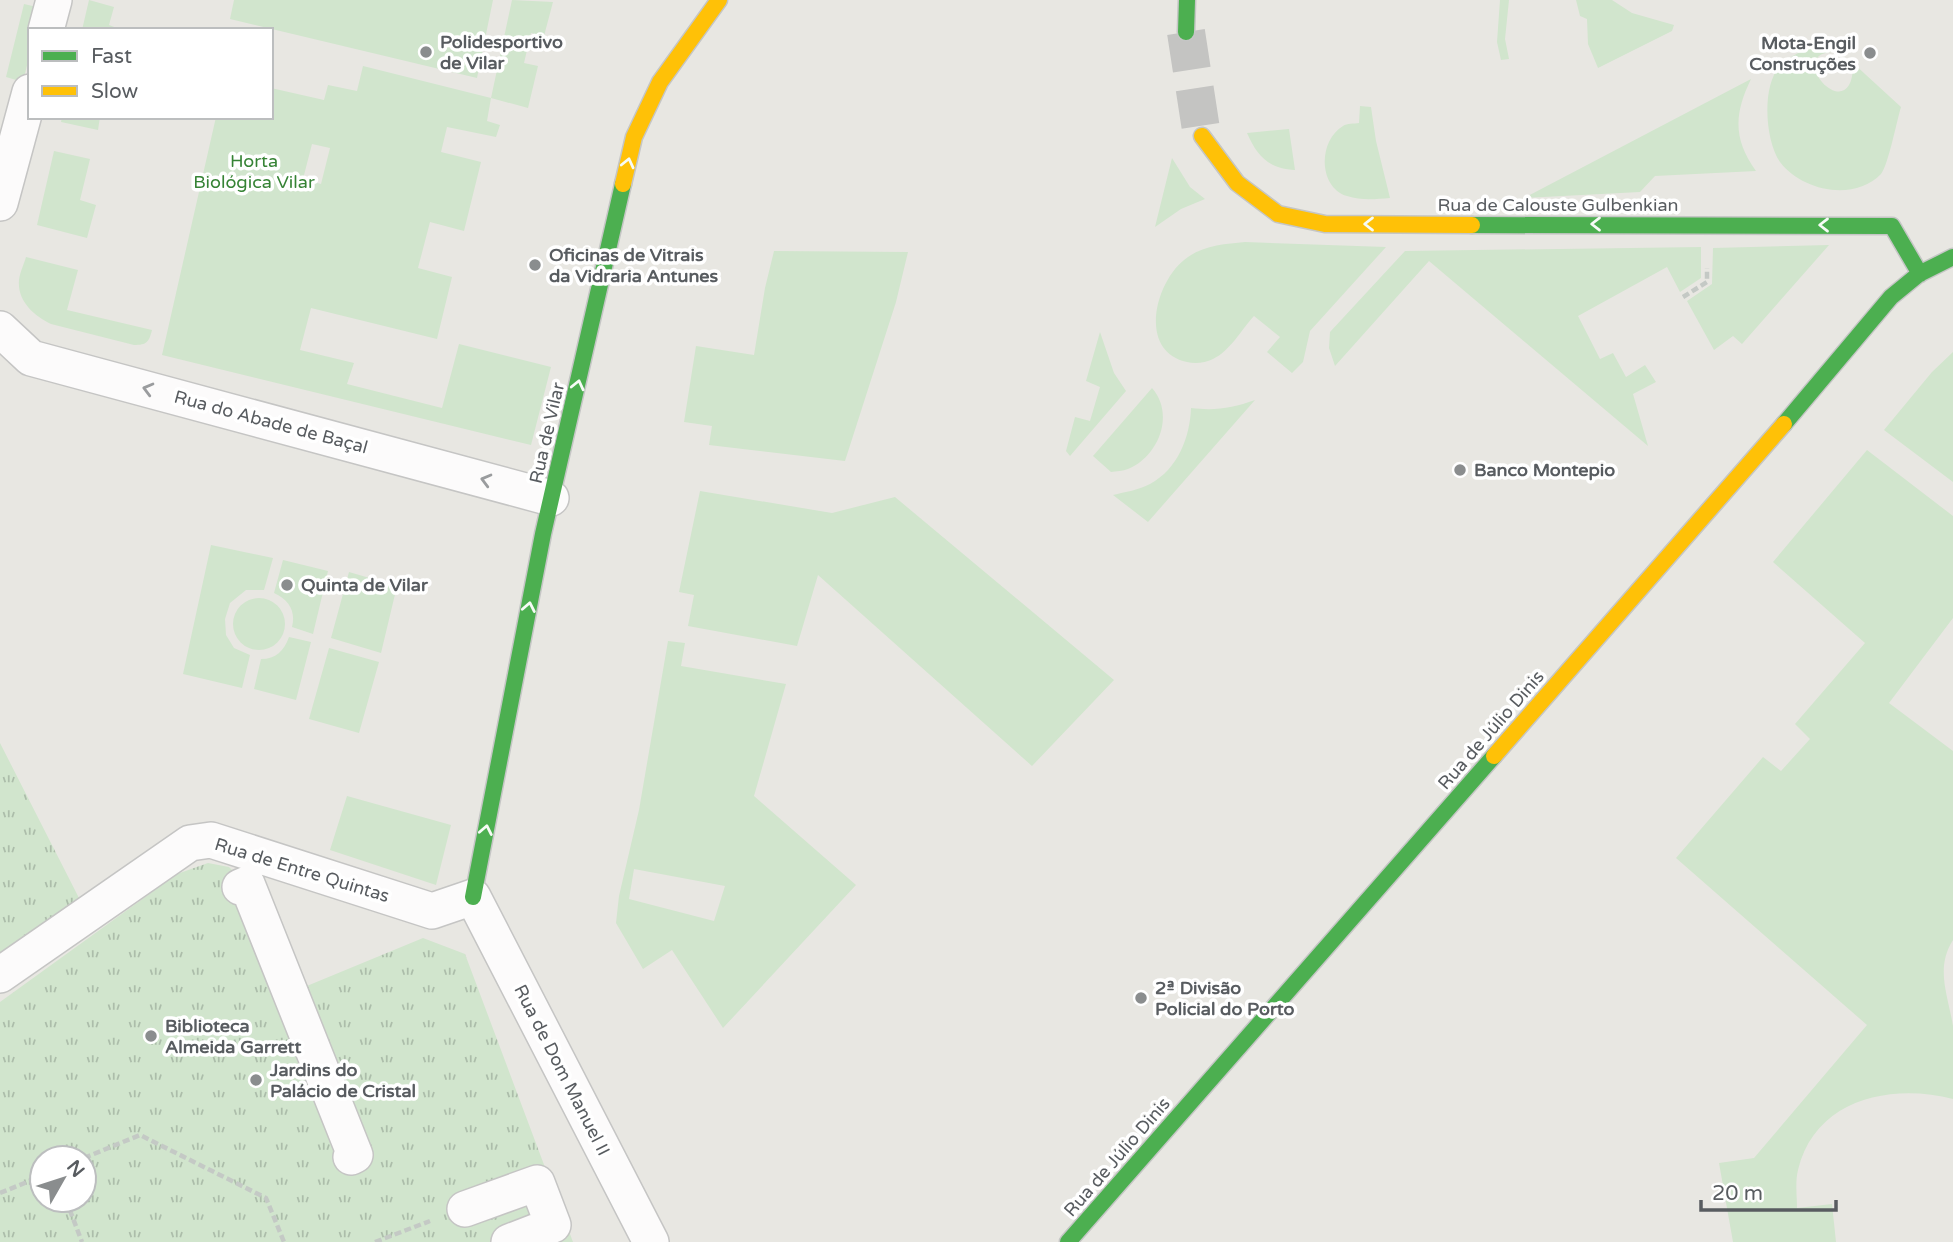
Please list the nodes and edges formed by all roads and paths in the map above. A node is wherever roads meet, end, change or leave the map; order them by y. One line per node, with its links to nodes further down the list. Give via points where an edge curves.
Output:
1 (54, 0): 4 (street)
2 (719, 0): 14 (street, Rua de Vilar, one-way to 2, via 634,138 660,82)
3 (1187, 0): 5 (street)
4 (47, 28)
5 (1186, 32)
6 (28, 99): 8 (street)
7 (1202, 136): 11 (street, Rua de Calouste Gulbenkian, one-way to 7, via 1892,226 1325,224 1278,214 1237,183)
8 (0, 203)
9 (1707, 257): 12 (path, via 1707,282)
10 (1953, 257): 11 (street, Rua de Júlio Dinis)
11 (1920, 274): 29 (street, Rua de Júlio Dinis, via 1877,313)
12 (1683, 296)
13 (0, 329): 14 (street, Rua do Abade de Baçal, one-way to 13, via 32,358)
14 (551, 498): 16 (street, Rua de Vilar, one-way to 14)
15 (240, 887): 19 (street, via 247,884 355,1155)
16 (473, 897): 17 (street, Rua de Entre Quintas, via 432,911 211,840 190,844); 28 (street, Rua de Dom Manuel II)
17 (0, 975)
18 (98, 1152): 25 (path, via 140,1135 266,1198)
19 (351, 1157)
20 (28, 1181): 21 (path)
21 (0, 1193)
22 (71, 1214): 24 (path)
23 (451, 1214): 26 (path); 27 (street, via 537,1183 553,1225)
24 (82, 1242)
25 (284, 1242)
26 (375, 1242)
27 (509, 1242)
28 (651, 1242)
29 (1068, 1242)

